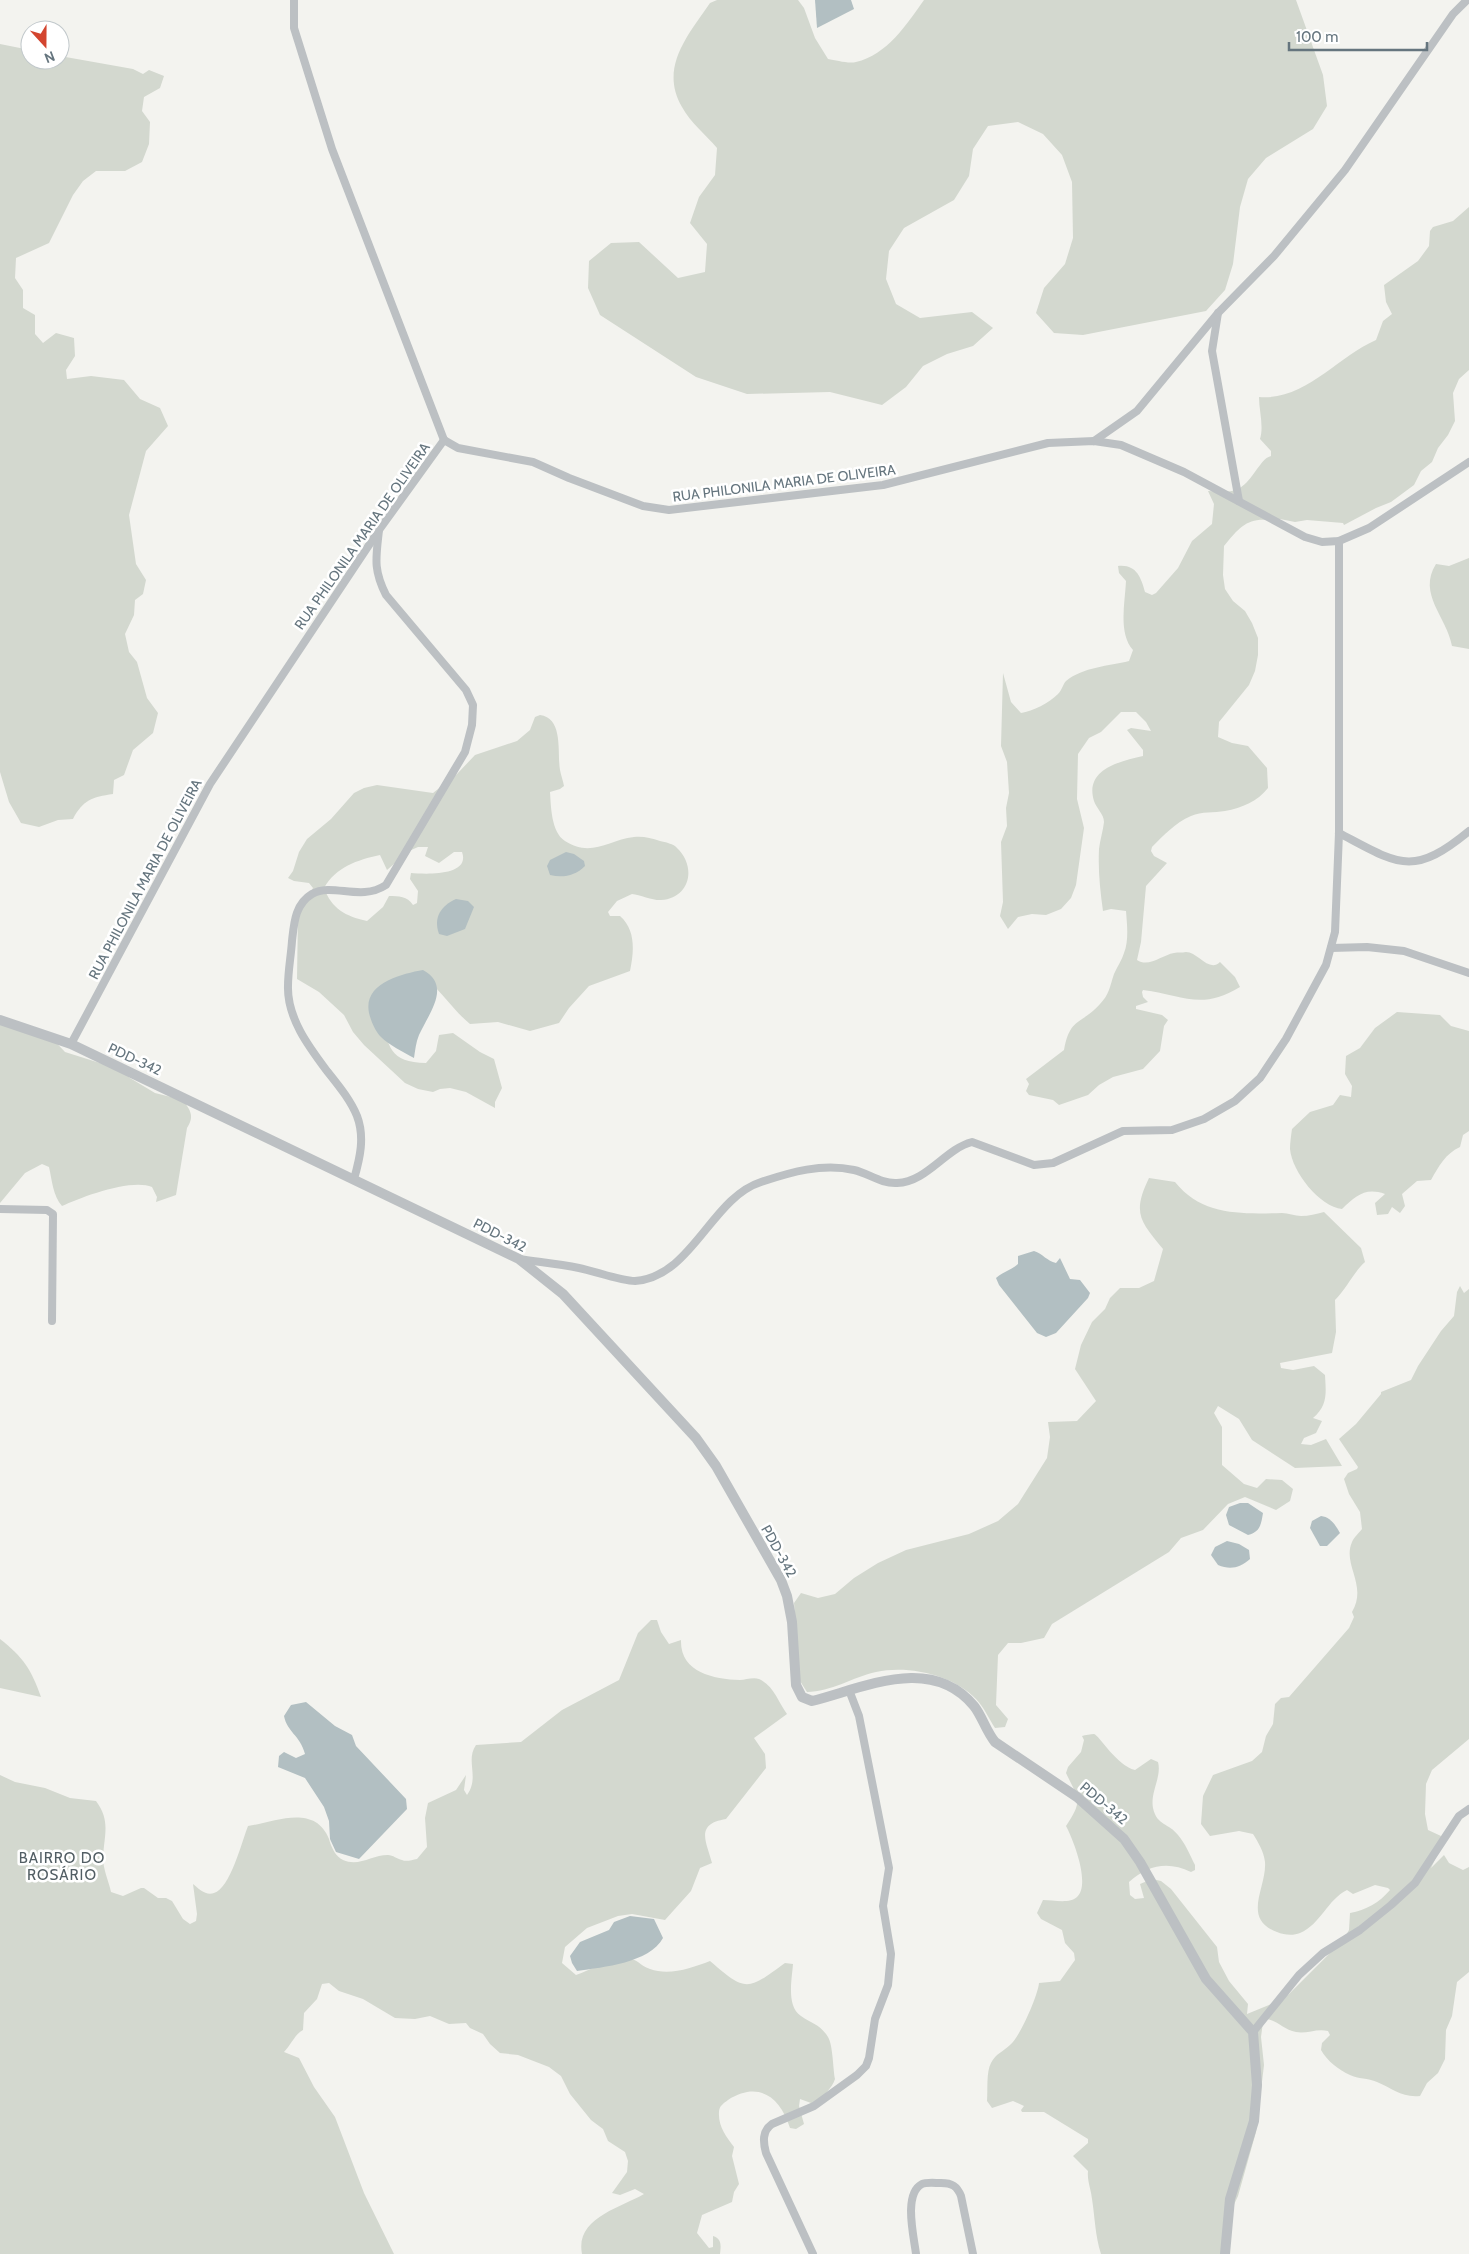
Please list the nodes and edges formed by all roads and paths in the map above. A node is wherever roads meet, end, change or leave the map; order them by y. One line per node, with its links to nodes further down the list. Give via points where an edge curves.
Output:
1 (294, 0): 4 (street, via 294,28 332,149)
2 (1467, 0): 3 (street, via 1453,14 1345,170 1274,256)
3 (1218, 313): 5 (street, via 1136,411); 7 (street, via 1212,351)
4 (444, 440): 5 (street, RUA PHILONILA MARIA DE OLIVEIRA, via 458,448 533,462 643,506 669,510 883,485 1048,443); 8 (street, RUA PHILONILA MARIA DE OLIVEIRA)
5 (1094, 440): 7 (street, RUA PHILONILA MARIA DE OLIVEIRA, via 1121,445 1184,472)
6 (1469, 462): 9 (street, RUA PHILONILA MARIA DE OLIVEIRA, via 1369,528)
7 (1239, 501): 9 (street, RUA PHILONILA MARIA DE OLIVEIRA, via 1305,537 1322,542)
8 (379, 530): 15 (street, RUA PHILONILA MARIA DE OLIVEIRA, via 210,784); 16 (street, via 377,577 386,595 466,690 473,705 465,752 386,885 369,893 322,891 312,894 300,904 295,918 288,987 290,1006 299,1028 357,1117 360,1159)
9 (1339, 541): 11 (street)
10 (1469, 831): 11 (street, via 1447,849 1428,858 1408,862 1390,859)
11 (1339, 833): 12 (street, via 1335,932)
12 (1331, 948): 13 (street, via 1404,951); 18 (street, via 1305,1007 1260,1078 1235,1101 1204,1119 1172,1130 1123,1131 1053,1163 1034,1165 972,1142 912,1180 897,1183 883,1182 856,1170 832,1166 812,1168 758,1183 736,1196 678,1261 654,1276 634,1281)
13 (1469, 973)
14 (0, 1020): 15 (street, PDD-342 / PDD-342)
15 (71, 1044): 16 (street, PDD-342 / PDD-342)
16 (354, 1179): 18 (street, PDD-342 / PDD-342)
17 (0, 1209): 19 (street, via 47,1210 53,1214)
18 (519, 1259): 20 (street, PDD-342 / PDD-342, via 564,1294 696,1438 716,1466 787,1596 796,1685 802,1697 812,1701)
19 (52, 1321)
20 (849, 1690): 22 (street, PDD-342 / PDD-342, via 902,1677 930,1679 958,1691 974,1707 995,1742 1077,1797 1124,1839 1206,1979); 23 (street, via 860,1716 889,1868 882,1913 891,1954 888,1985 875,2019 866,2066 814,2106 767,2128 764,2135 766,2153)
21 (1469, 1809): 22 (street, via 1460,1816 1415,1883 1392,1905 1323,1953 1299,1974)
22 (1254, 2032): 26 (street, via 1257,2085 1254,2121 1230,2199)
23 (813, 2254)
24 (916, 2254): 25 (street, via 910,2201 914,2190 922,2183 950,2183 958,2188 961,2196)
25 (973, 2254)
26 (1225, 2254)

